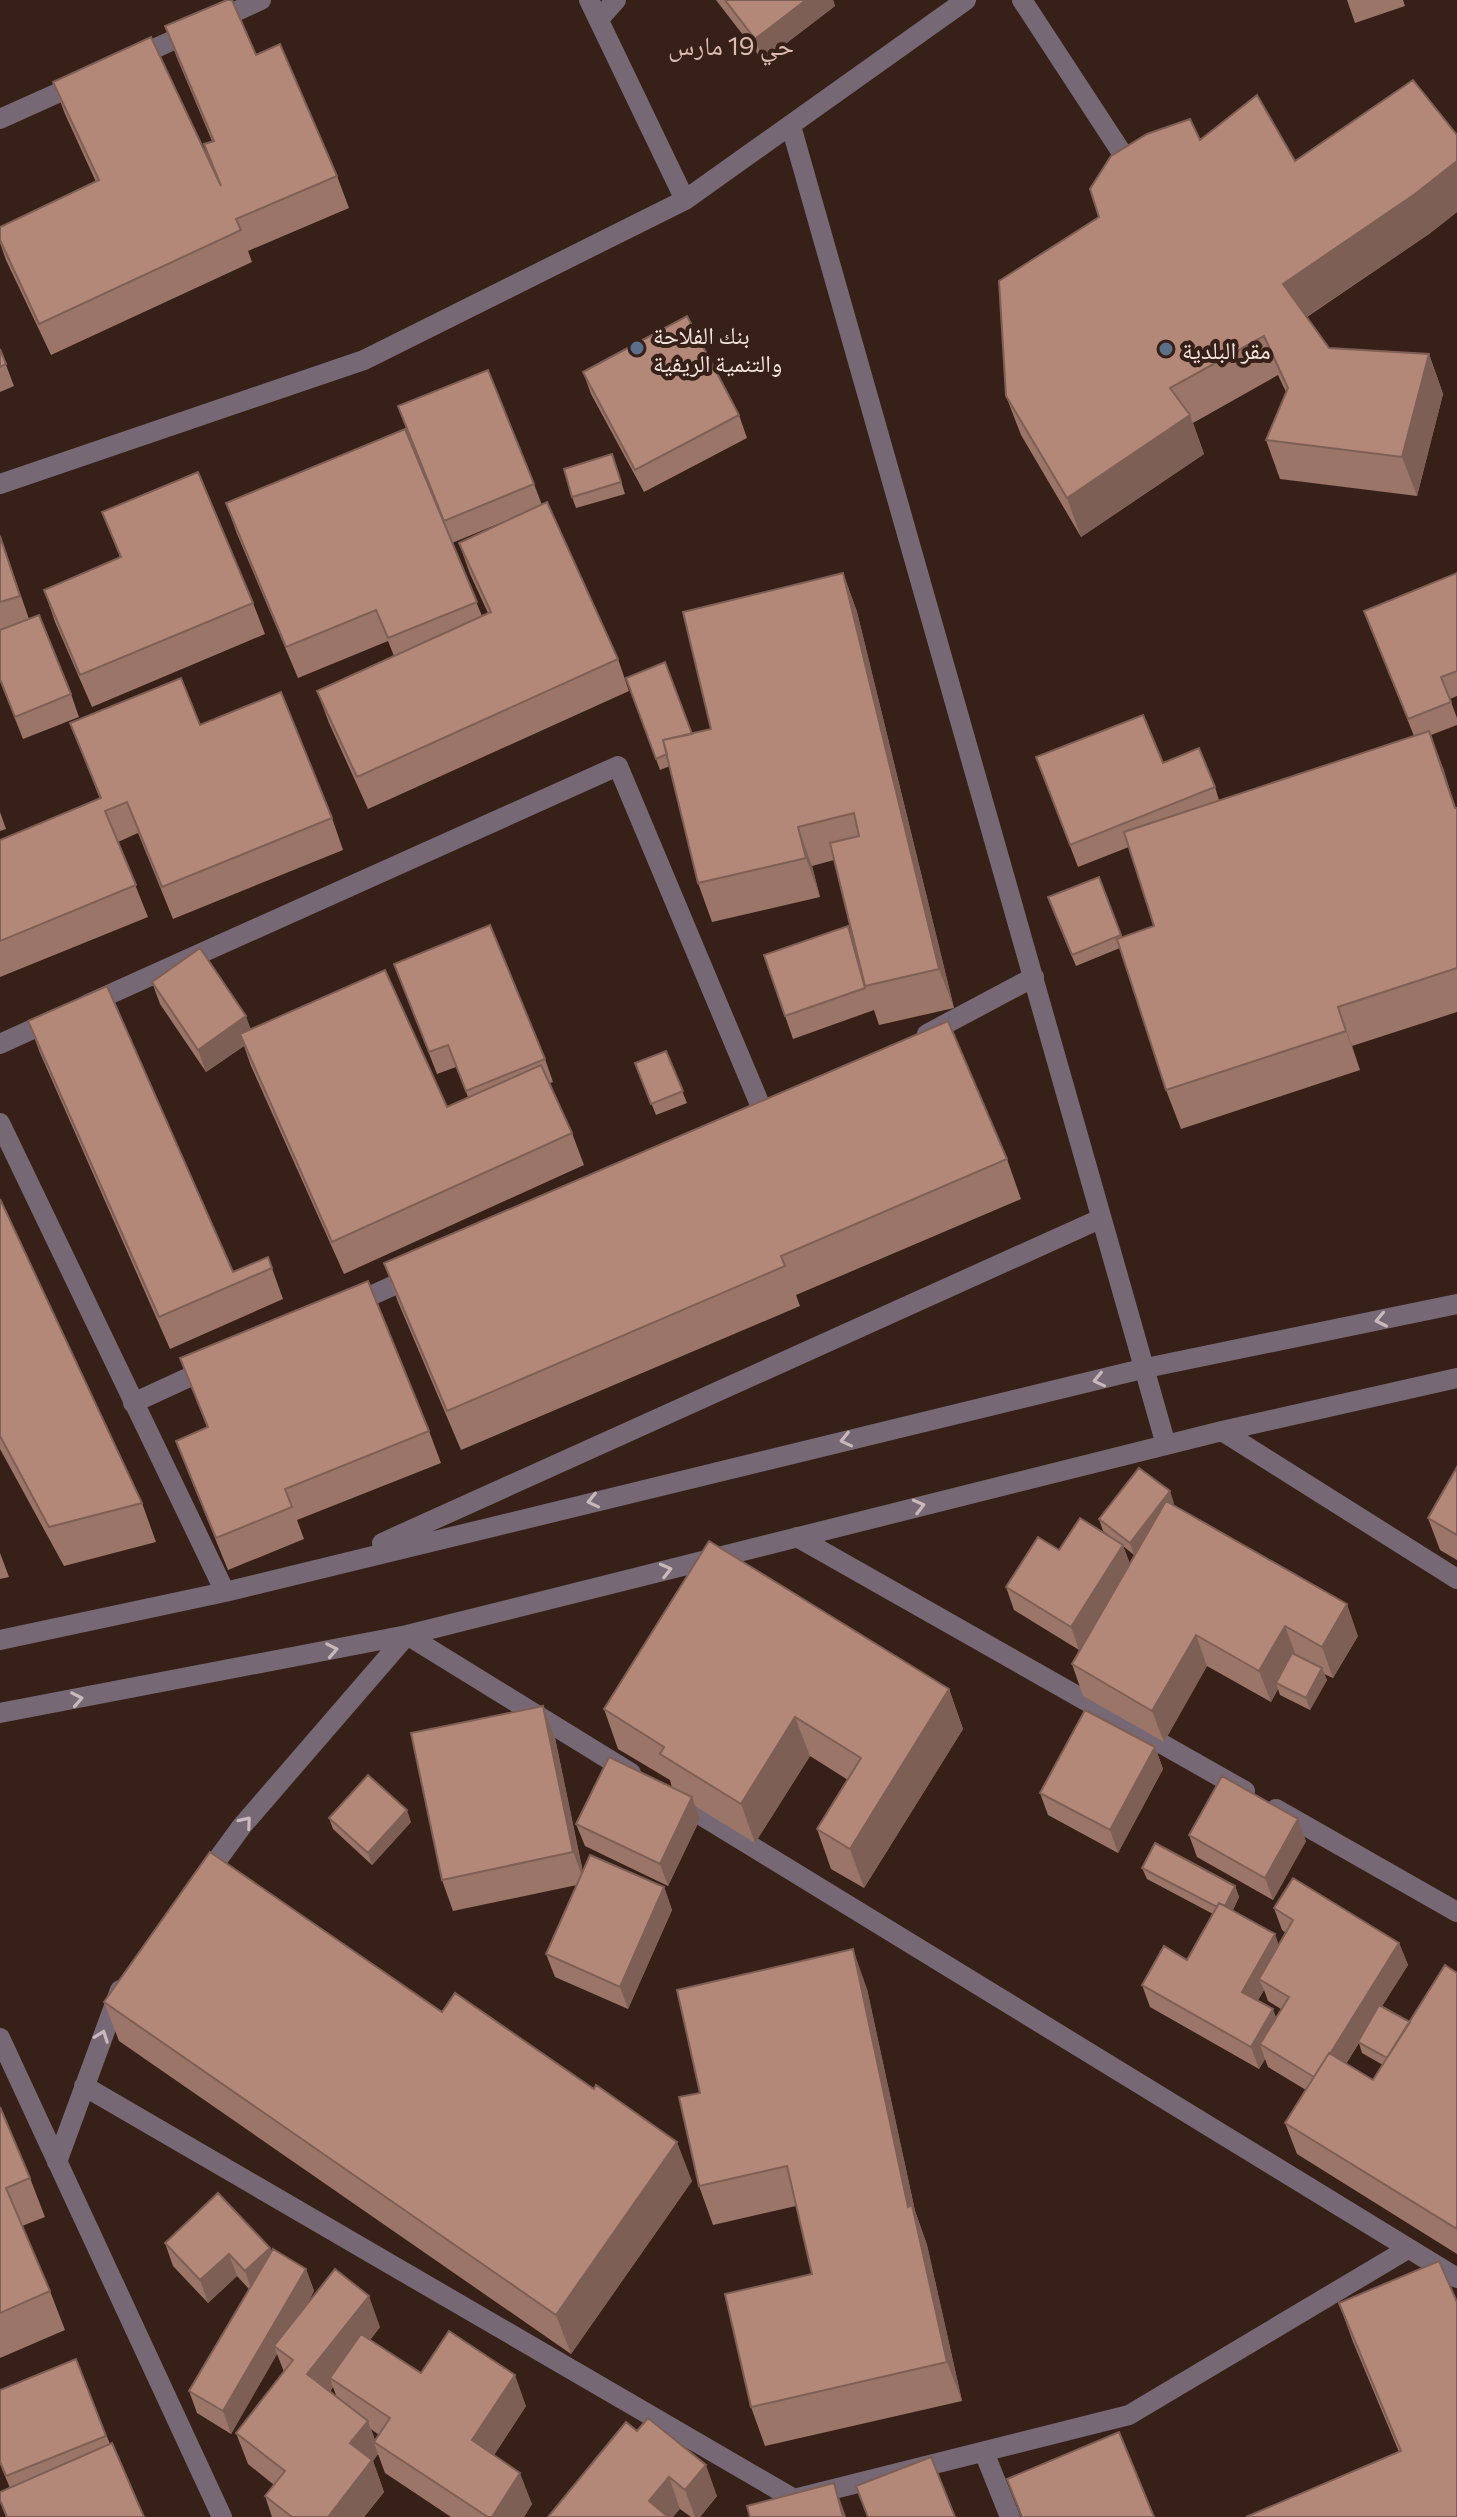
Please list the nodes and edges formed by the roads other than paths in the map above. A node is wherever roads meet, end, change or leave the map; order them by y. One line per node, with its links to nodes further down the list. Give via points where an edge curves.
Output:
1 (589, 0): 6 (street)
2 (616, 0): 6 (street)
3 (966, 0): 8 (street)
4 (1022, 0): 9 (street)
5 (252, 2): 7 (street)
6 (599, 19): 10 (street)
7 (0, 119)
8 (791, 126): 10 (street); 12 (street)
9 (1120, 150)
10 (685, 200): 11 (street, via 364,360)
11 (0, 484)
12 (1034, 977): 14 (street); 17 (street)
13 (0, 1044): 15 (street, via 618,766)
14 (907, 1045)
15 (766, 1119)
16 (0, 1123): 24 (street)
17 (1100, 1219): 22 (street); 28 (street)
18 (435, 1267): 20 (street)
19 (1457, 1304): 22 (street, one-way to 22)
20 (334, 1312)
21 (233, 1358): 24 (street)
22 (1146, 1368): 26 (street); 28 (street, one-way to 28)
23 (1457, 1378): 25 (street)
24 (133, 1403): 30 (street)
25 (1222, 1431): 26 (street); 29 (street)
26 (1166, 1445): 27 (street, one-way to 26)
27 (797, 1537): 31 (street, one-way to 27); 35 (street)
28 (338, 1562): 30 (street)
29 (1457, 1579)
30 (225, 1592): 32 (street)
31 (407, 1635): 33 (street, one-way to 31); 34 (street, one-way to 31, via 242,1826); 40 (street)
32 (0, 1640)
33 (0, 1713)
34 (188, 1898)
35 (1457, 1912)
36 (135, 1969): 38 (street, one-way to 36, via 117,1993)
37 (0, 2038): 39 (street)
38 (84, 2086): 39 (street); 42 (street, via 794,2499)
39 (57, 2162): 43 (street)
40 (1406, 2250): 41 (street); 42 (street, via 1129,2415)
41 (1457, 2278)
42 (984, 2452): 44 (street)
43 (222, 2517)
44 (1010, 2517)

